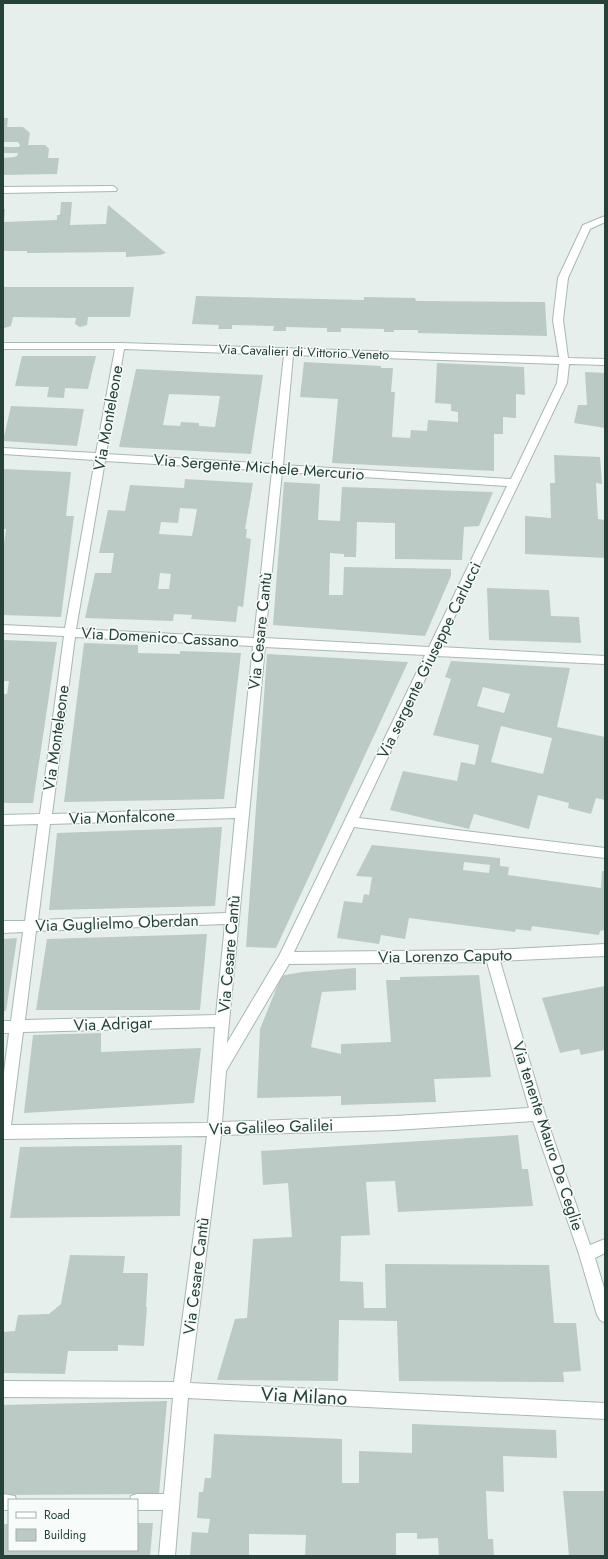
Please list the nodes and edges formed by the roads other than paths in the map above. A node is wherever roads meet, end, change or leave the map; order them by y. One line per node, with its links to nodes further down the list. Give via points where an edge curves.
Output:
1 (113, 189): 2 (street)
2 (3, 190)
3 (605, 219): 7 (street, Via sergente Giuseppe Carlucci, via 586,227 563,278 558,320)
4 (120, 346): 5 (street, Via Cavalieri di Vittorio Veneto); 6 (street, Via Cavalieri di Vittorio Veneto); 10 (street, Via Monteleone)
5 (4, 348)
6 (289, 351): 7 (street, Via Cavalieri di Vittorio Veneto); 11 (street, Via Cesare Cantù)
7 (564, 361): 8 (street, Via Cavalieri di Vittorio Veneto); 12 (street, Via sergente Giuseppe Carlucci, via 562,383)
8 (605, 362)
9 (3, 451): 10 (street, Via Sergente Michele Mercurio)
10 (101, 457): 11 (street, Via Sergente Michele Mercurio); 14 (street, Via Monteleone)
11 (277, 468): 12 (street, Via Sergente Michele Mercurio); 15 (street, Via Cesare Cantù)
12 (514, 483): 16 (street, Via sergente Giuseppe Carlucci)
13 (3, 629): 14 (street, Via Domenico Cassano)
14 (70, 633): 15 (street, Via Domenico Cassano); 19 (street, Via Monteleone)
15 (259, 642): 16 (street, Via Domenico Cassano); 18 (street, Via Cesare Cantù)
16 (433, 650): 17 (street, Via Domenico Cassano); 21 (street, Via sergente Giuseppe Carlucci)
17 (605, 660)
18 (242, 814): 19 (street, Via Monfalcone); 23 (street, Via Cesare Cantù)
19 (45, 819): 20 (street, Via Monfalcone); 24 (street, Via Monteleone)
20 (3, 820)
21 (351, 822): 22 (street); 28 (street, Via sergente Giuseppe Carlucci)
22 (605, 853)
23 (232, 918): 24 (street, Via Guglielmo Oberdan); 29 (street, Via Cesare Cantù)
24 (32, 926): 25 (street, Via Guglielmo Oberdan); 31 (street, Via Monteleone)
25 (3, 927)
26 (605, 950): 27 (street, Via Lorenzo Caputo)
27 (492, 956): 28 (street, Via Lorenzo Caputo); 33 (street, Via tenente Mauro De Ceglie)
28 (285, 958): 32 (street, Via sergente Giuseppe Carlucci)
29 (222, 1022): 31 (street, Via Adrigar); 32 (street, Via Cesare Cantù)
30 (3, 1027): 31 (street, Via Adrigar)
31 (17, 1027): 35 (street, Via Monteleone)
32 (218, 1071): 34 (street, Via Cesare Cantù)
33 (538, 1114): 34 (street, Via Galileo Galilei, via 395,1123); 37 (street, Via tenente Mauro De Ceglie)
34 (215, 1129): 35 (street, Via Galileo Galilei); 40 (street, Via Cesare Cantù)
35 (3, 1132)
36 (605, 1246): 37 (street)
37 (586, 1254): 38 (street, Via tenente Mauro De Ceglie)
38 (605, 1315)
39 (3, 1388): 40 (street, Via Milano)
40 (181, 1390): 41 (street, Via Milano); 43 (street, Via Cesare Cantù)
41 (605, 1411)
42 (138, 1502): 43 (street)
43 (172, 1502): 44 (street, Via Cesare Cantù)
44 (168, 1556)

